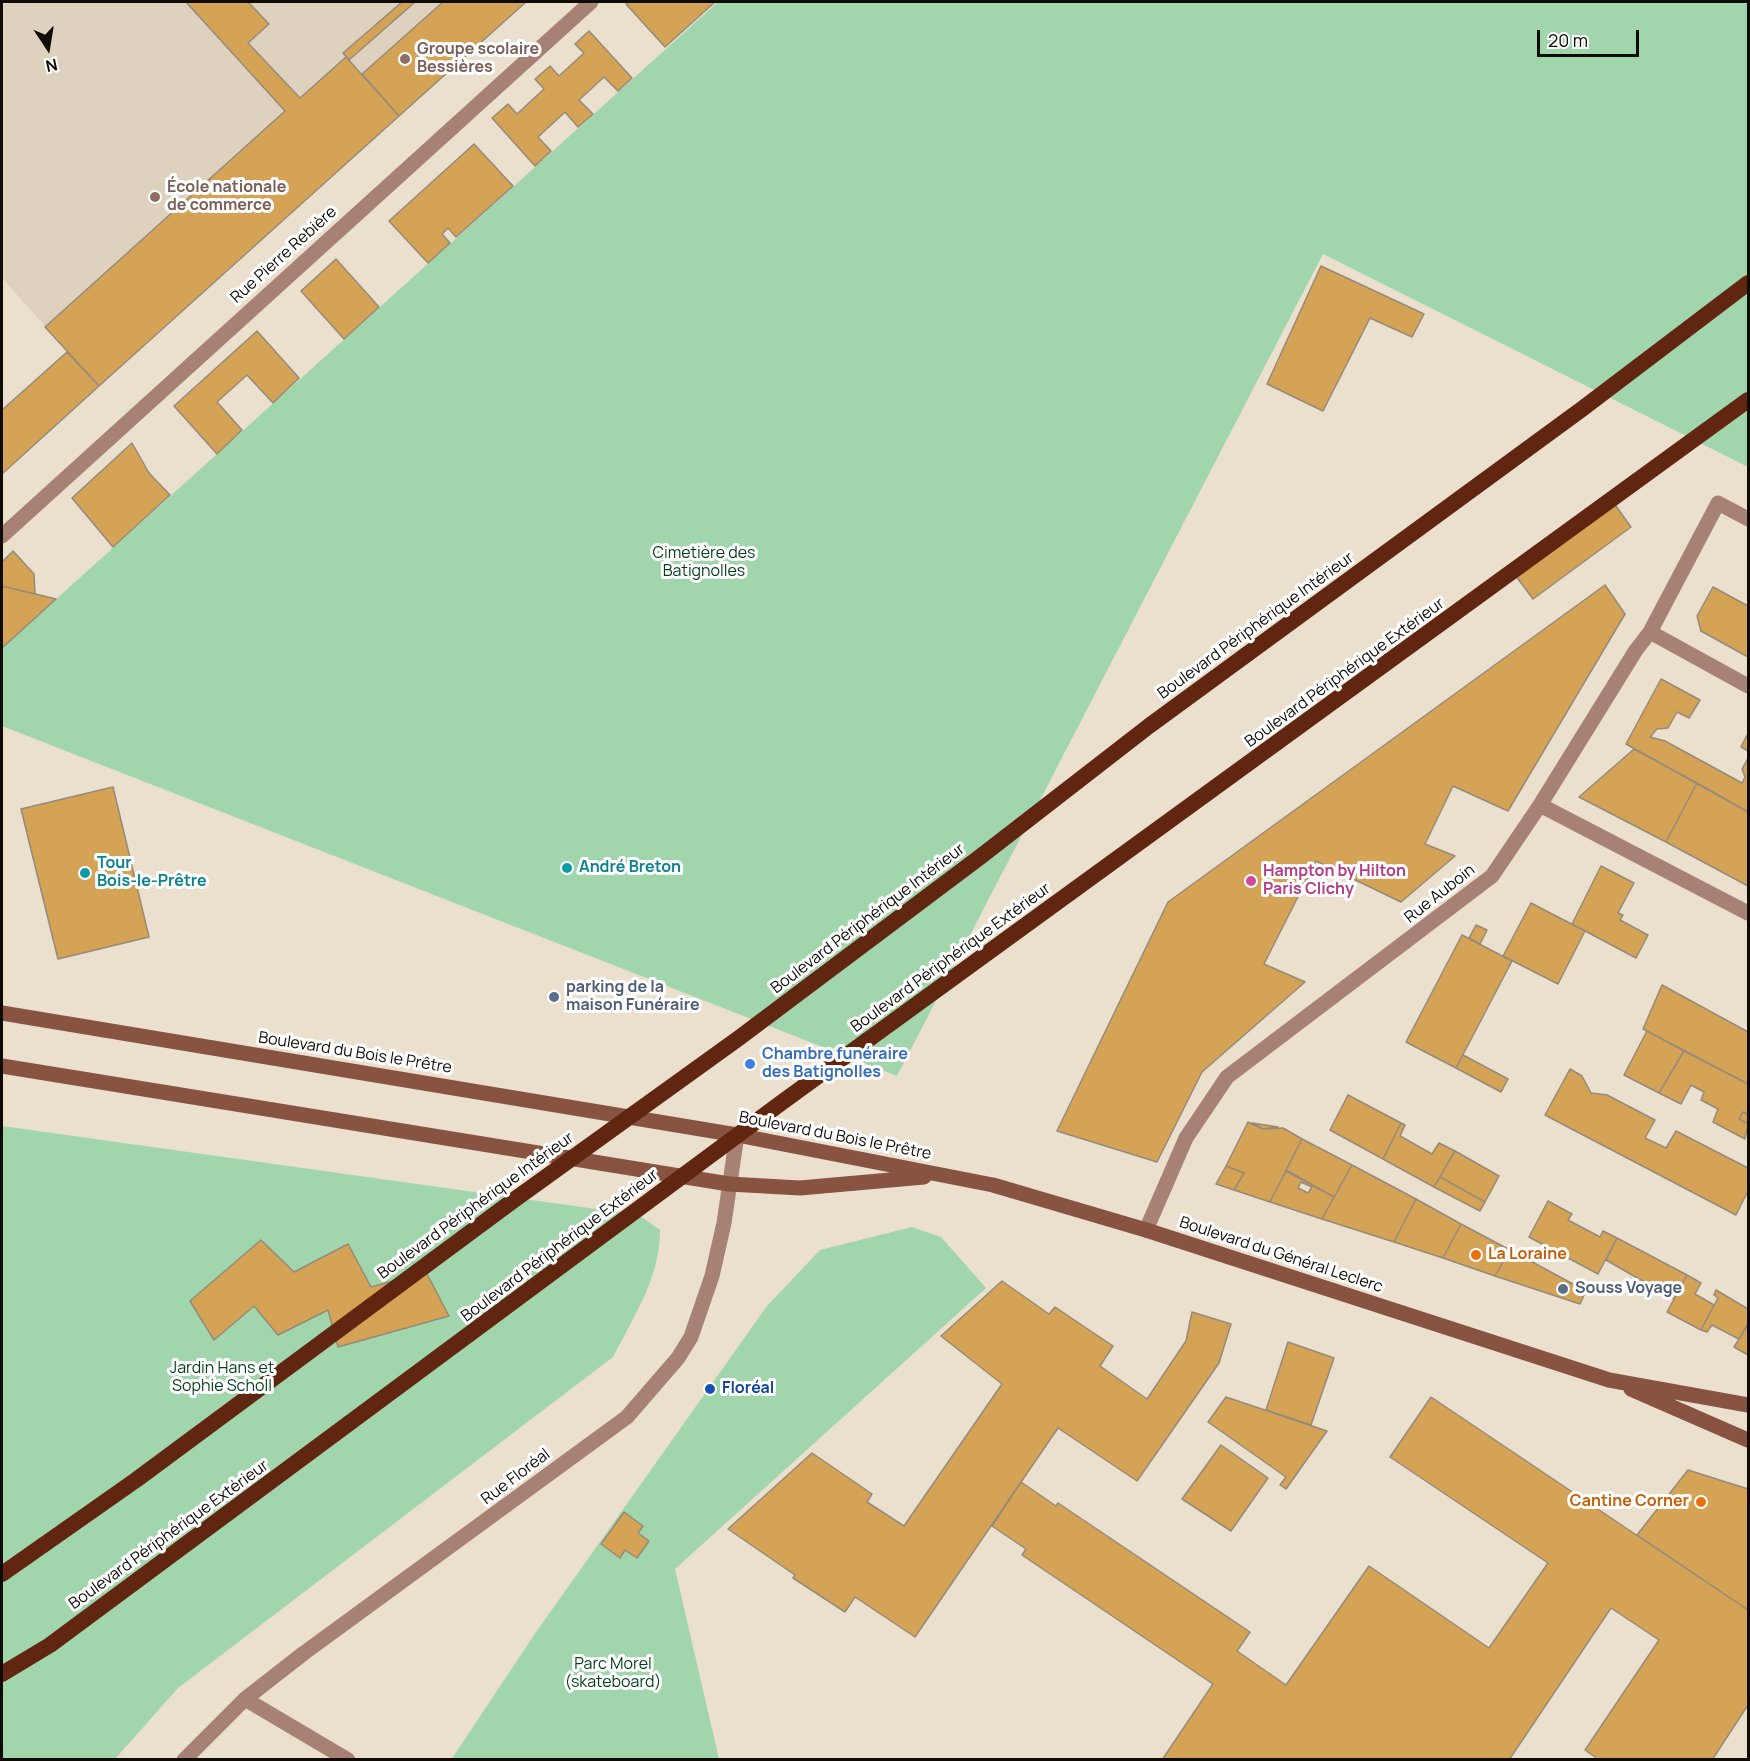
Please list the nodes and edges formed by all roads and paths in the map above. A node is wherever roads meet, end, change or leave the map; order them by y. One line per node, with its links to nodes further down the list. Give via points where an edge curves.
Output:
1 (591, 2): 5 (street, Rue Pierre Rebière)
2 (1749, 283): 19 (highway, Boulevard Périphérique Intérieur, bridge, via 1149,726 739,1038)
3 (1749, 400): 20 (highway, Boulevard Périphérique Extérieur, bridge, via 782,1103 50,1645)
4 (1749, 519): 6 (street, Rue Auboin, via 1718,502)
5 (2, 536)
6 (1650, 632): 7 (street); 8 (street, Rue Auboin)
7 (1749, 686)
8 (1540, 805): 9 (street); 15 (street, Rue Auboin, via 1492,876 1227,1077 1186,1138)
9 (1749, 913)
10 (2, 1013): 12 (main road, Boulevard du Bois le Prêtre)
11 (2, 1066): 14 (main road, Boulevard du Bois le Prêtre)
12 (736, 1135): 13 (main road, Boulevard du Bois le Prêtre); 14 (street, Rue Floréal)
13 (939, 1176): 14 (main road, Boulevard du Bois le Prêtre, via 800,1188); 15 (main road, Boulevard du Général Leclerc, via 1010,1189)
14 (729, 1184): 21 (street, Rue Floréal, via 712,1276 691,1337 627,1417)
15 (1146, 1230): 16 (main road, Boulevard du Général Leclerc)
16 (1609, 1380): 17 (main road, Boulevard du Général Leclerc); 18 (main road, Boulevard du Général Leclerc)
17 (1749, 1405)
18 (1749, 1440)
19 (2, 1574)
20 (2, 1674)
21 (245, 1699): 22 (street, Rue Floréal); 23 (street)
22 (184, 1760)
23 (348, 1760)

